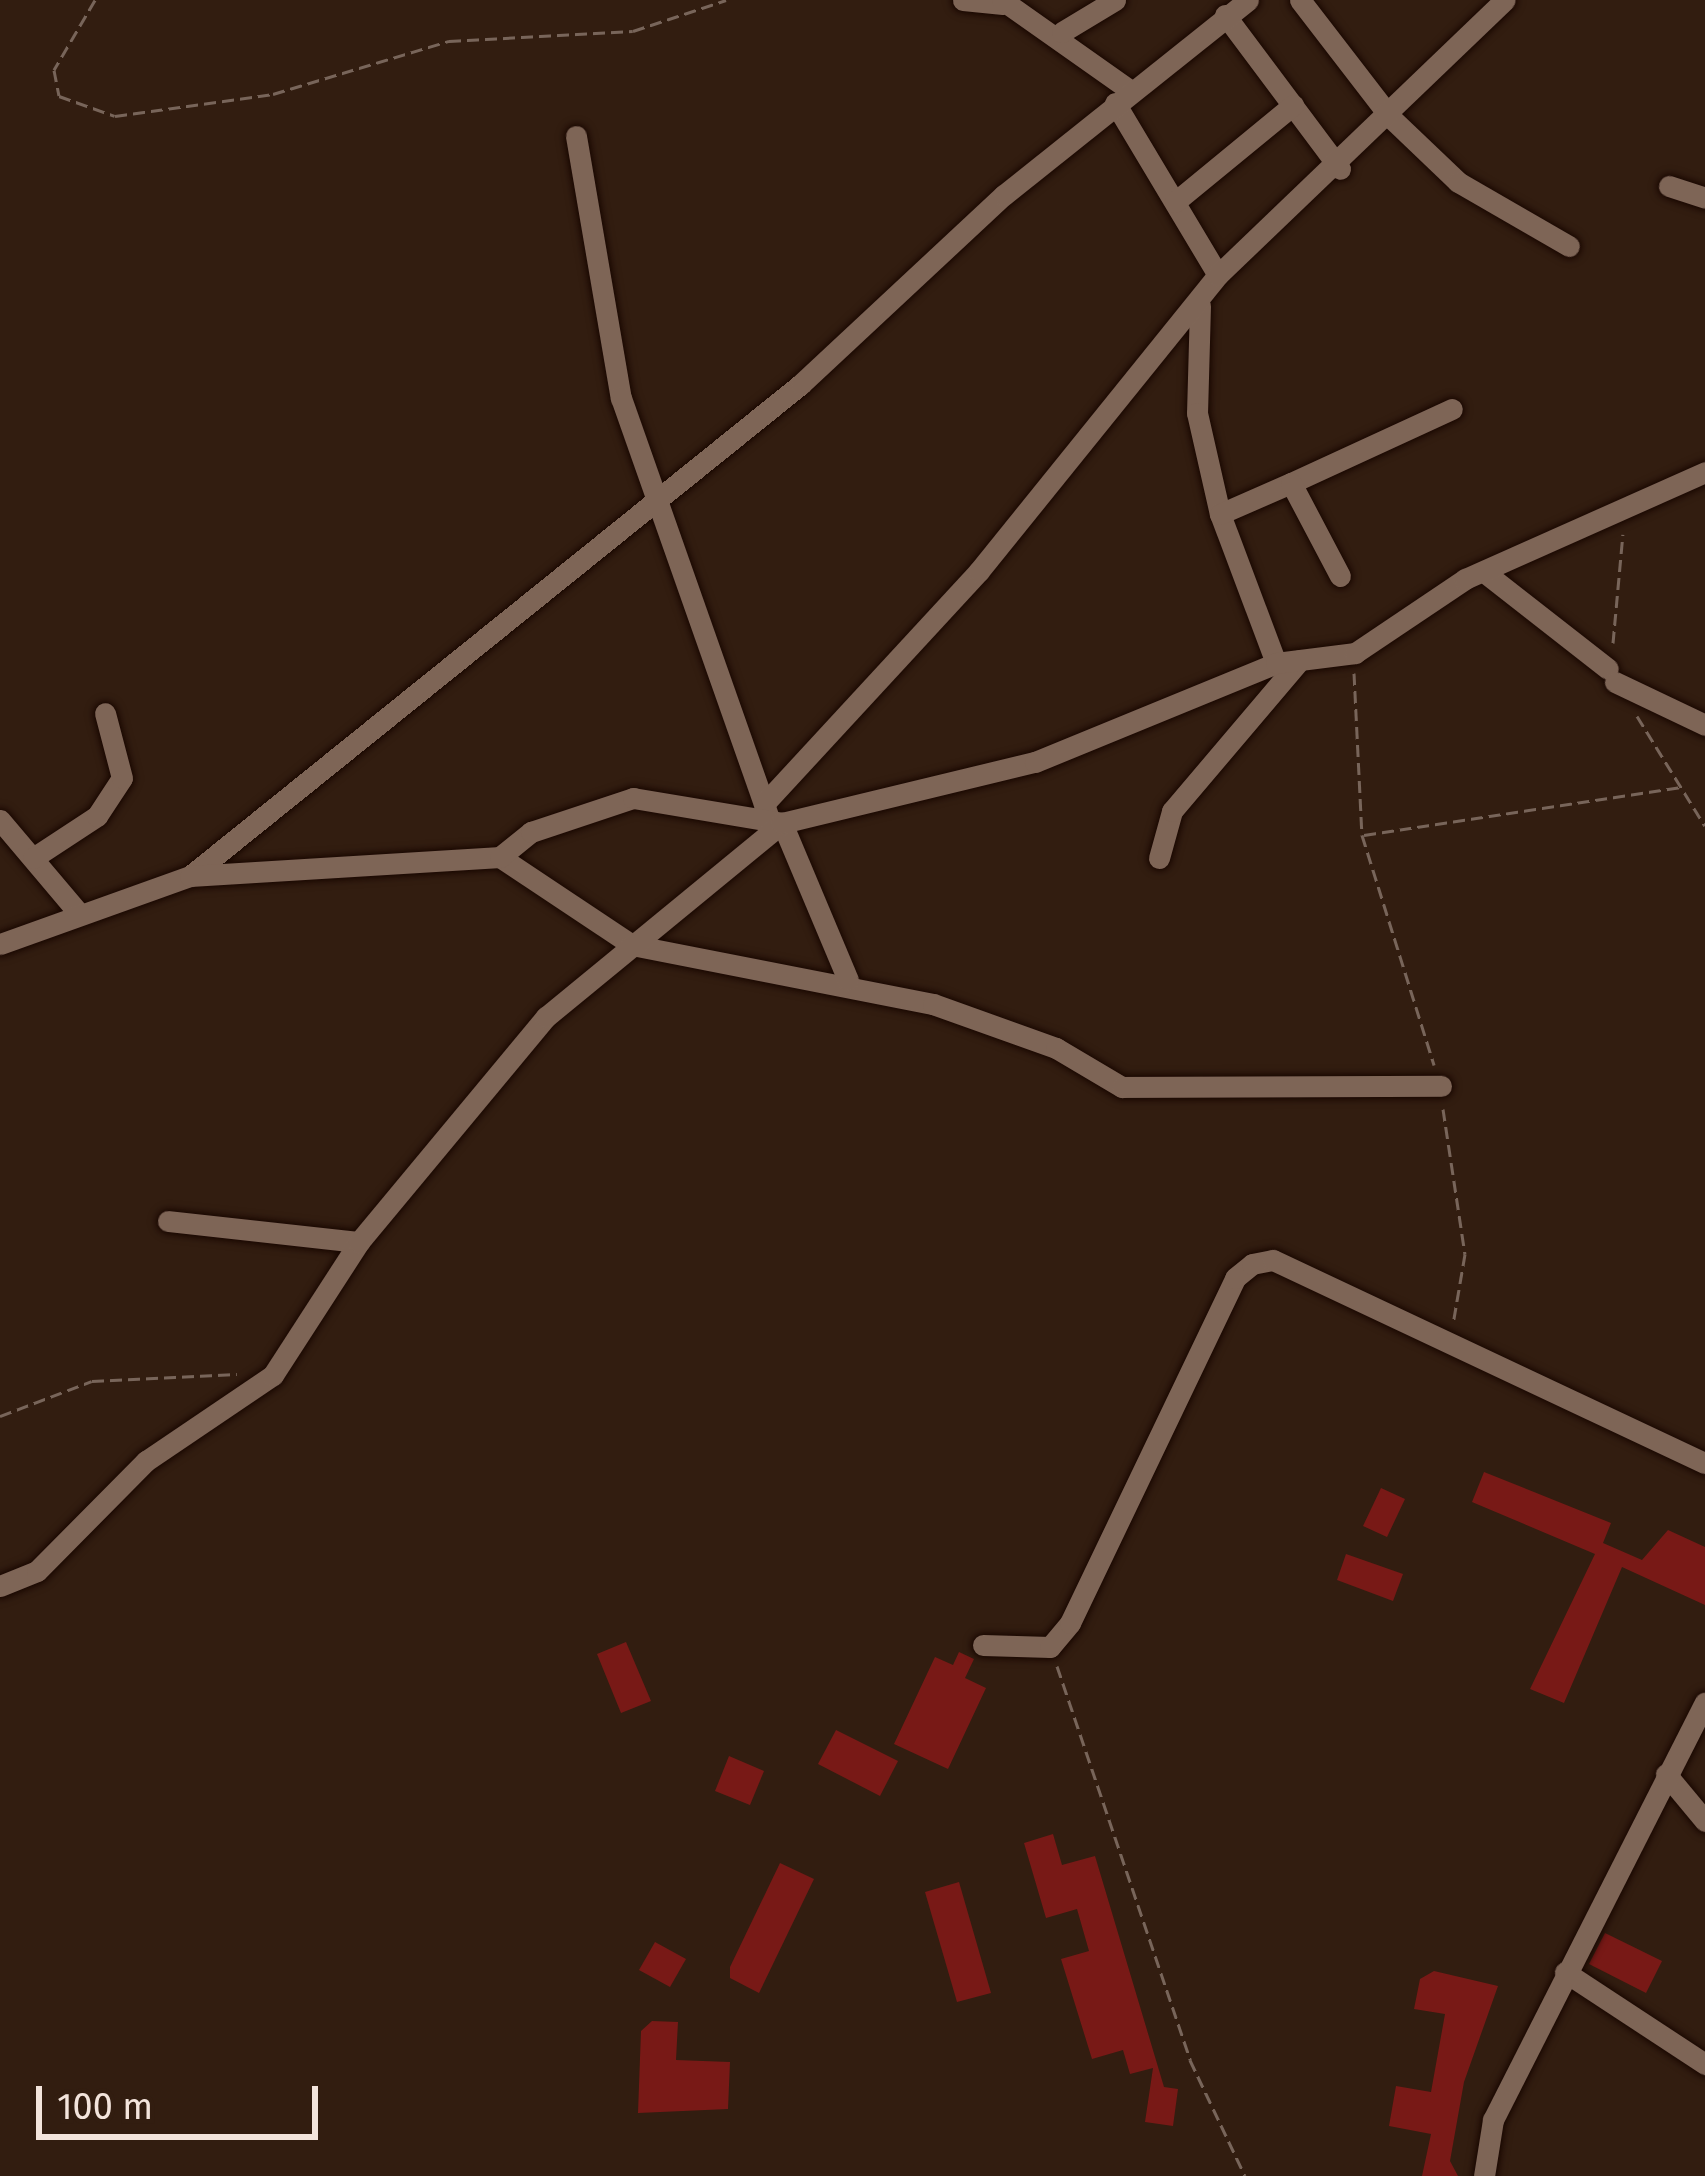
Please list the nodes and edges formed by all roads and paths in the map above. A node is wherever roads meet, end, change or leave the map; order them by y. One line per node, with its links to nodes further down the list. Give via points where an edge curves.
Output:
1 (95, 0): 2 (path, via 54,70 59,96 116,116 273,94 449,41 633,31)
2 (726, 0)
3 (963, 0): 8 (street)
4 (1115, 0): 10 (street)
5 (1248, 0): 9 (street)
6 (1300, 0): 13 (street)
7 (1504, 0): 13 (street)
8 (1002, 2): 10 (street)
9 (1225, 15): 11 (street); 12 (street)
10 (1062, 32): 11 (street)
11 (1122, 96): 18 (street); 25 (street)
12 (1293, 105): 15 (street); 18 (street)
13 (1390, 117): 15 (street); 19 (street, via 1458,182)
14 (577, 136): 25 (street, via 622,398)
15 (1340, 169): 20 (street)
16 (1670, 186): 17 (street)
17 (1705, 198)
18 (1175, 202): 20 (street)
19 (1569, 246)
20 (1218, 275): 21 (street)
21 (1200, 305): 26 (street, via 1191,373); 35 (street)
22 (1452, 409): 24 (street)
23 (1705, 472): 27 (street)
24 (1291, 483): 26 (street); 28 (street)
25 (662, 497): 35 (street); 41 (street)
26 (1220, 514): 31 (street)
27 (1484, 572): 29 (street); 33 (street, via 1611,675)
28 (1340, 576)
29 (1355, 653): 30 (street); 37 (path)
30 (1300, 660): 31 (street); 40 (street, via 1172,811)
31 (1276, 663): 35 (street, via 1036,762)
32 (105, 712): 39 (street, via 122,778 97,816)
33 (1705, 725)
34 (1682, 787): 37 (path)
35 (772, 814): 38 (street, via 632,798 553,823); 44 (street); 45 (street)
36 (0, 820): 39 (street)
37 (1362, 835): 46 (path)
38 (500, 856): 41 (street); 44 (street)
39 (33, 858): 42 (street)
40 (1160, 858)
41 (190, 876): 42 (street)
42 (77, 911): 43 (street)
43 (0, 944)
44 (632, 945): 45 (street); 48 (street, via 546,1017)
45 (848, 980): 46 (street, via 1055,1048 1122,1087)
46 (1441, 1086): 49 (path, via 1465,1254)
47 (168, 1221): 48 (street)
48 (359, 1242): 50 (street)
49 (1450, 1343): 52 (street); 55 (street, via 1273,1260 1252,1264 1234,1278)
50 (273, 1375): 51 (path, via 92,1381); 53 (street, via 146,1461 37,1571)
51 (0, 1416)
52 (1705, 1463)
53 (0, 1586)
54 (983, 1645): 55 (street)
55 (1050, 1647): 61 (path, via 1141,1889 1190,2060)
56 (1705, 1703): 57 (street)
57 (1666, 1774): 58 (street); 59 (street)
58 (1705, 1821)
59 (1565, 1972): 60 (street); 62 (street, via 1493,2120)
60 (1705, 2064)
61 (1245, 2176)
62 (1484, 2176)

